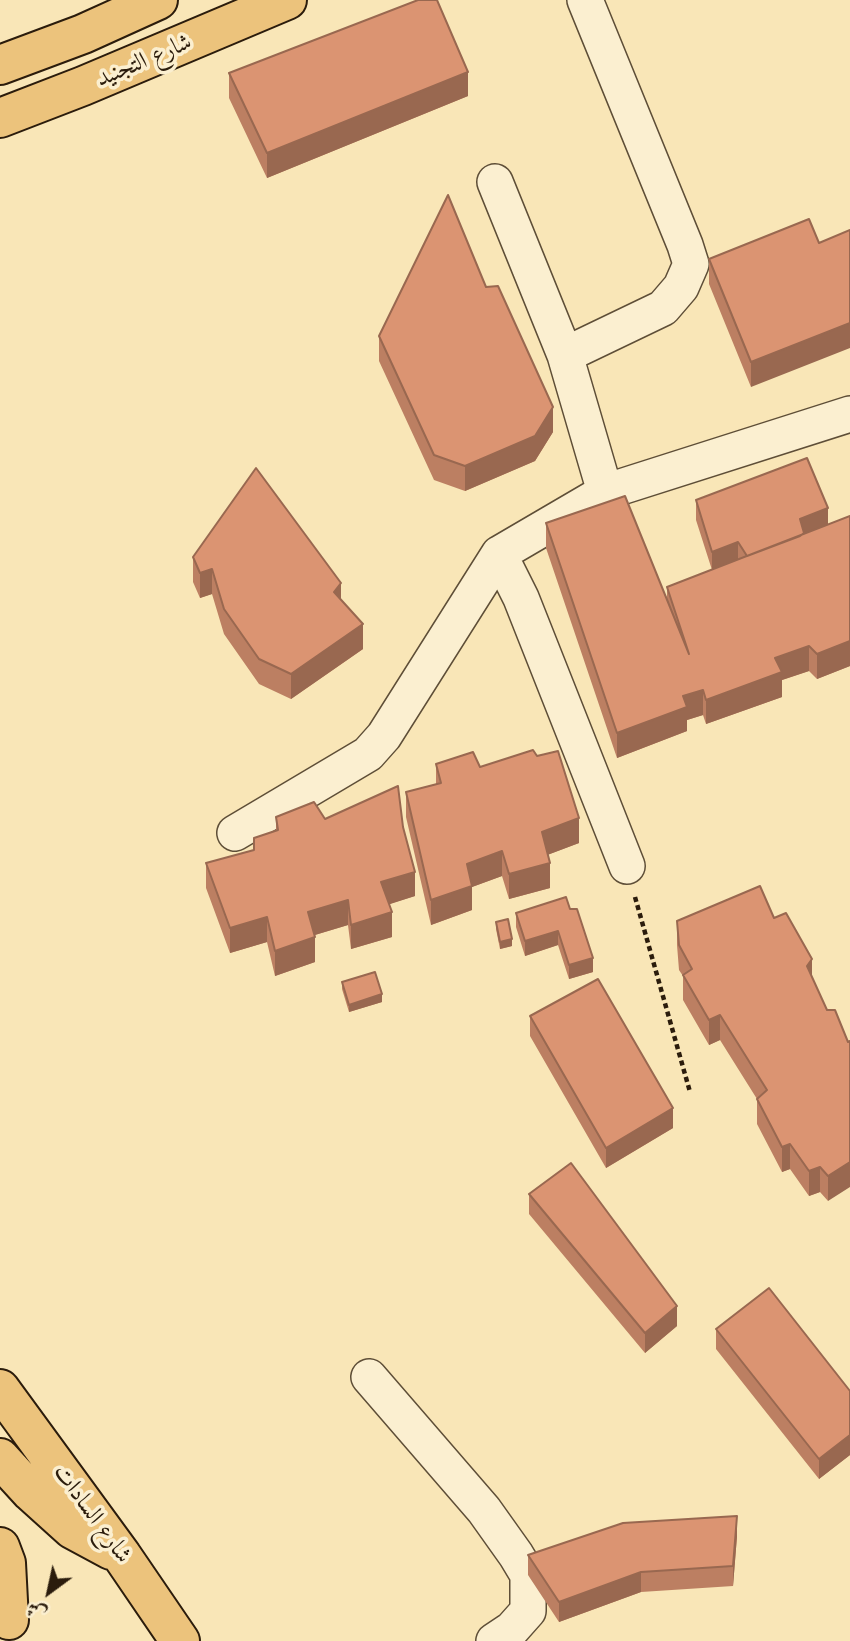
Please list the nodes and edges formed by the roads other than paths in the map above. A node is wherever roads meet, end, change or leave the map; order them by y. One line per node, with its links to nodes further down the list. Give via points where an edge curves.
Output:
1 (158, 0): 4 (highway, شارع التجنيد)
2 (287, 0): 5 (highway, شارع التجنيد)
3 (585, 0): 7 (street, via 691,264 663,308)
4 (0, 65)
5 (0, 118)
6 (495, 182): 7 (street)
7 (565, 355): 9 (street)
8 (850, 414): 9 (street)
9 (605, 492): 10 (street)
10 (499, 554): 11 (street, via 384,736 368,754); 12 (street, via 521,598)
11 (235, 833)
12 (627, 866)
13 (369, 1377): 20 (street, via 484,1510 528,1575 528,1611)
14 (0, 1389): 17 (highway, شارع السادات)
15 (0, 1458): 17 (highway, via 72,1529)
16 (0, 1547): 18 (highway)
17 (122, 1556): 19 (highway, شارع السادات)
18 (12, 1624)
19 (180, 1641)
20 (494, 1641)

